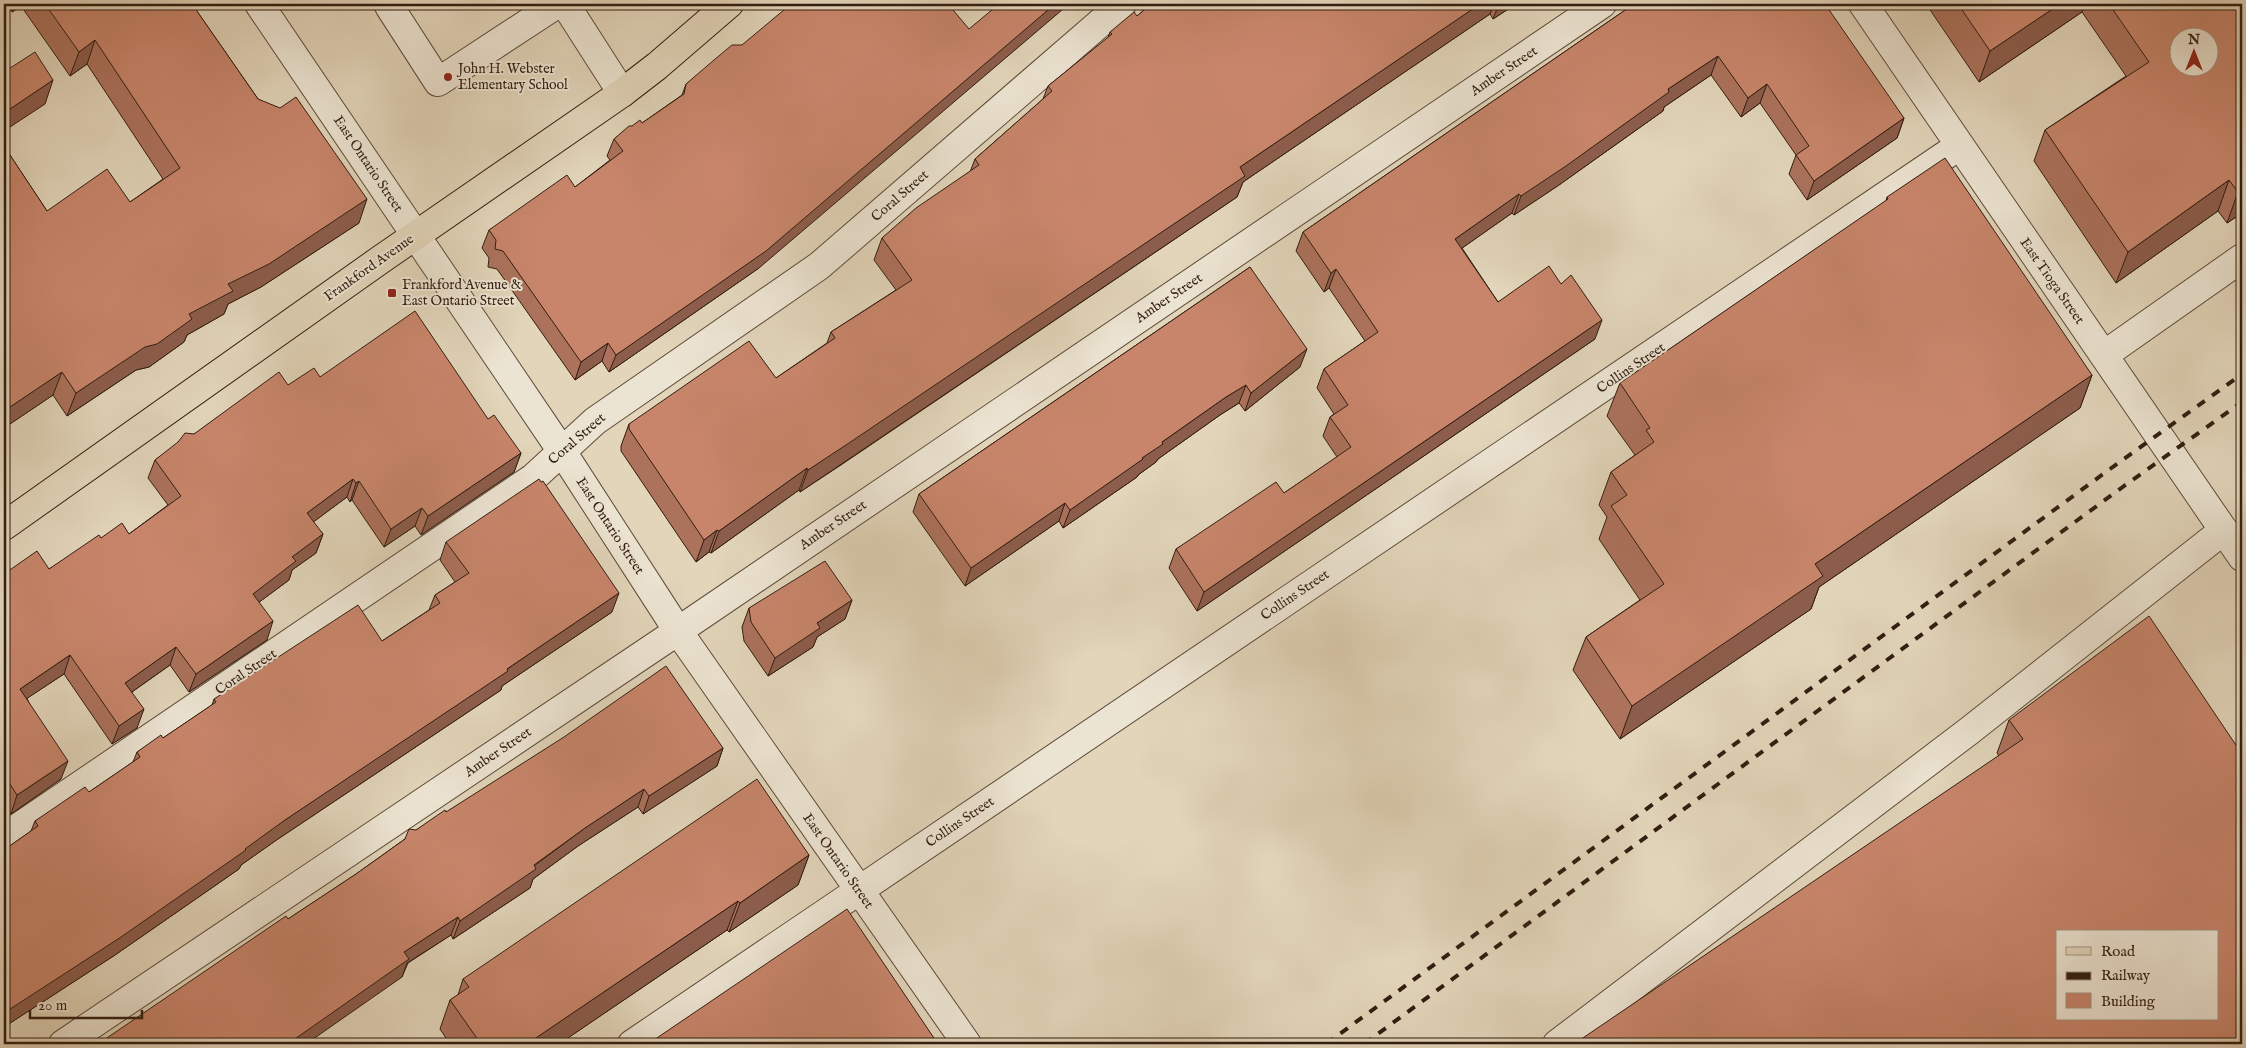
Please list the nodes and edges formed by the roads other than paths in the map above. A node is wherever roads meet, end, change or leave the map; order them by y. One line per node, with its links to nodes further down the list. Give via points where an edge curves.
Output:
1 (259, 4): 10 (street, East Ontario Street)
2 (392, 4): 7 (street, via 389,6 438,82)
3 (729, 4): 8 (main road, Frankford Avenue)
4 (1122, 4): 13 (street, Coral Street, via 820,266 595,421)
5 (1602, 4): 17 (street, Amber Street)
6 (1863, 4): 9 (street, East Tioga Street)
7 (571, 7): 8 (street)
8 (622, 93): 10 (main road, Frankford Avenue)
9 (1959, 146): 12 (street, East Tioga Street); 19 (street, Collins Street)
10 (416, 235): 13 (street, East Ontario Street); 14 (main road, Frankford Avenue)
11 (2242, 258): 12 (street)
12 (2104, 355): 15 (street, East Tioga Street)
13 (563, 452): 17 (street, East Ontario Street); 18 (street, Coral Street, via 533,478)
14 (4, 526)
15 (2224, 530): 16 (street, East Tioga Street); 23 (street, via 1969,731)
16 (2242, 557)
17 (678, 631): 19 (street, East Ontario Street); 20 (street, Amber Street)
18 (4, 837)
19 (858, 891): 21 (street, Collins Street); 22 (street, East Ontario Street)
20 (63, 1044)
21 (632, 1044)
22 (967, 1044)
23 (1557, 1044)

